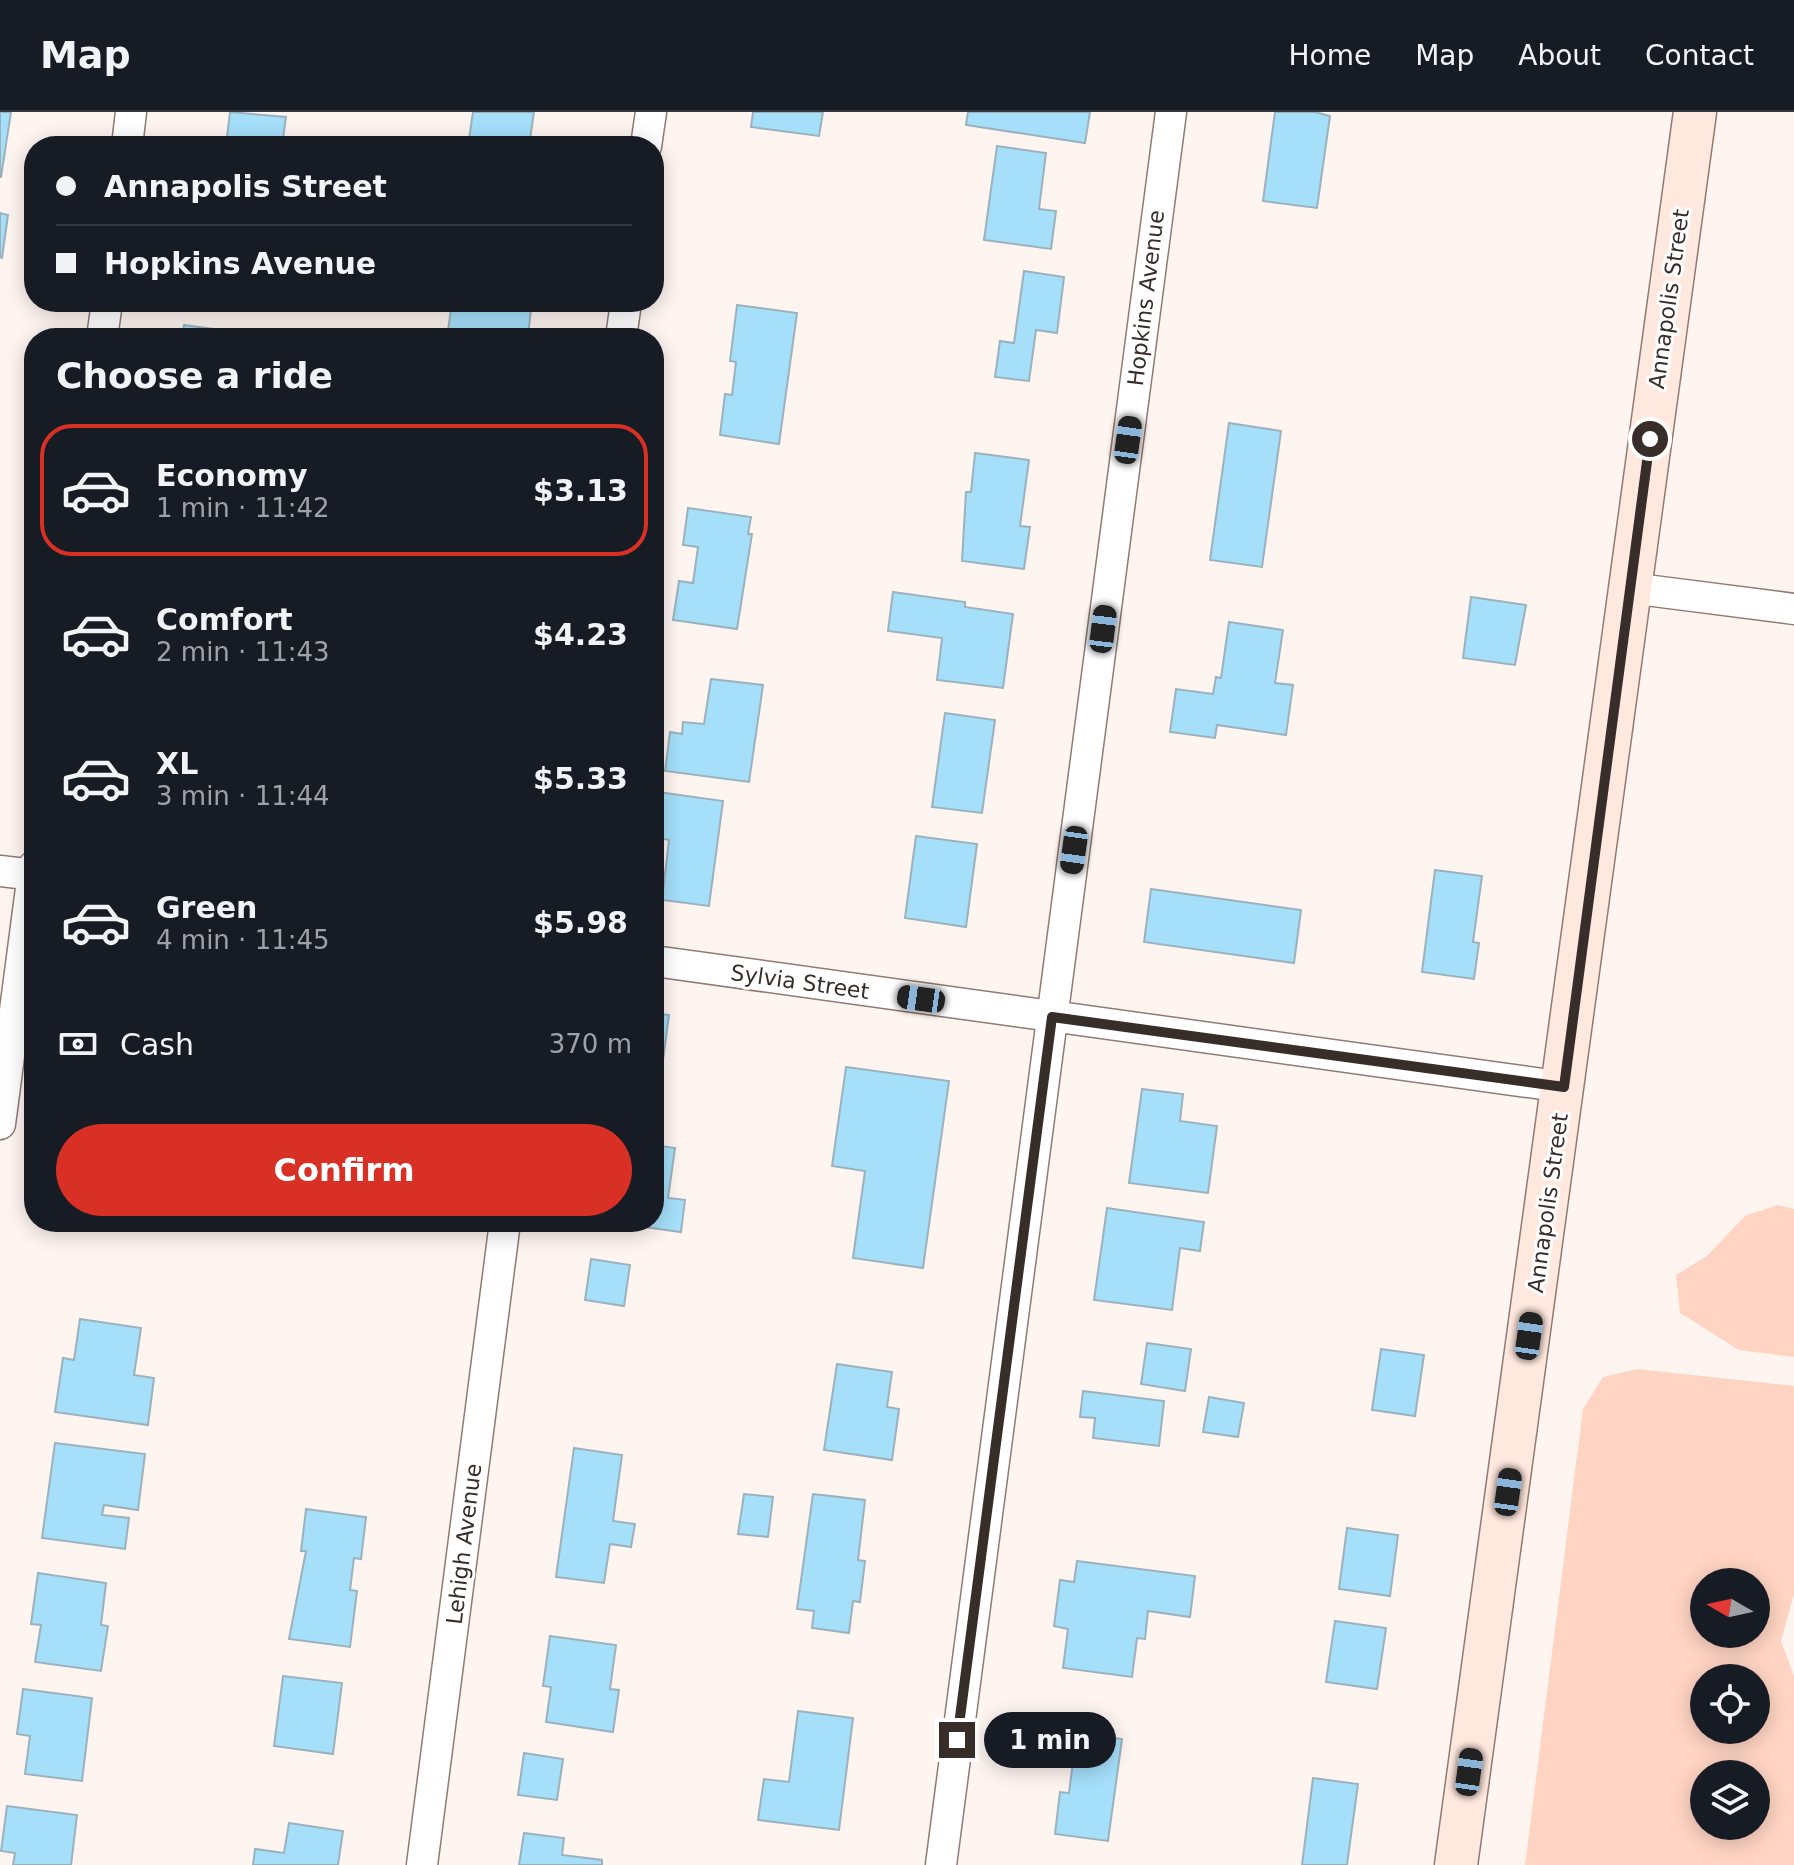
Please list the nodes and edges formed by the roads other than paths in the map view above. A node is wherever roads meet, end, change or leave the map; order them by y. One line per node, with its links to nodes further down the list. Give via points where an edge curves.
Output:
1 (131, 112): 5 (street)
2 (651, 112): 6 (street)
3 (1171, 112): 13 (street, Hopkins Avenue)
4 (1695, 112): 7 (street, Annapolis Street)
5 (128, 136)
6 (647, 136)
7 (1630, 588): 8 (street); 14 (street, Annapolis Street)
8 (1794, 609)
9 (0, 871): 10 (street)
10 (24, 872)
11 (24, 946): 15 (street)
12 (664, 962): 13 (street, Sylvia Street)
13 (1052, 1017): 14 (street, Sylvia Street); 18 (street, Hopkins Avenue)
14 (1564, 1087): 19 (street, Annapolis Street)
15 (0, 1124)
16 (504, 1232): 17 (street, Lehigh Avenue)
17 (422, 1865)
18 (941, 1865)
19 (1456, 1865)

